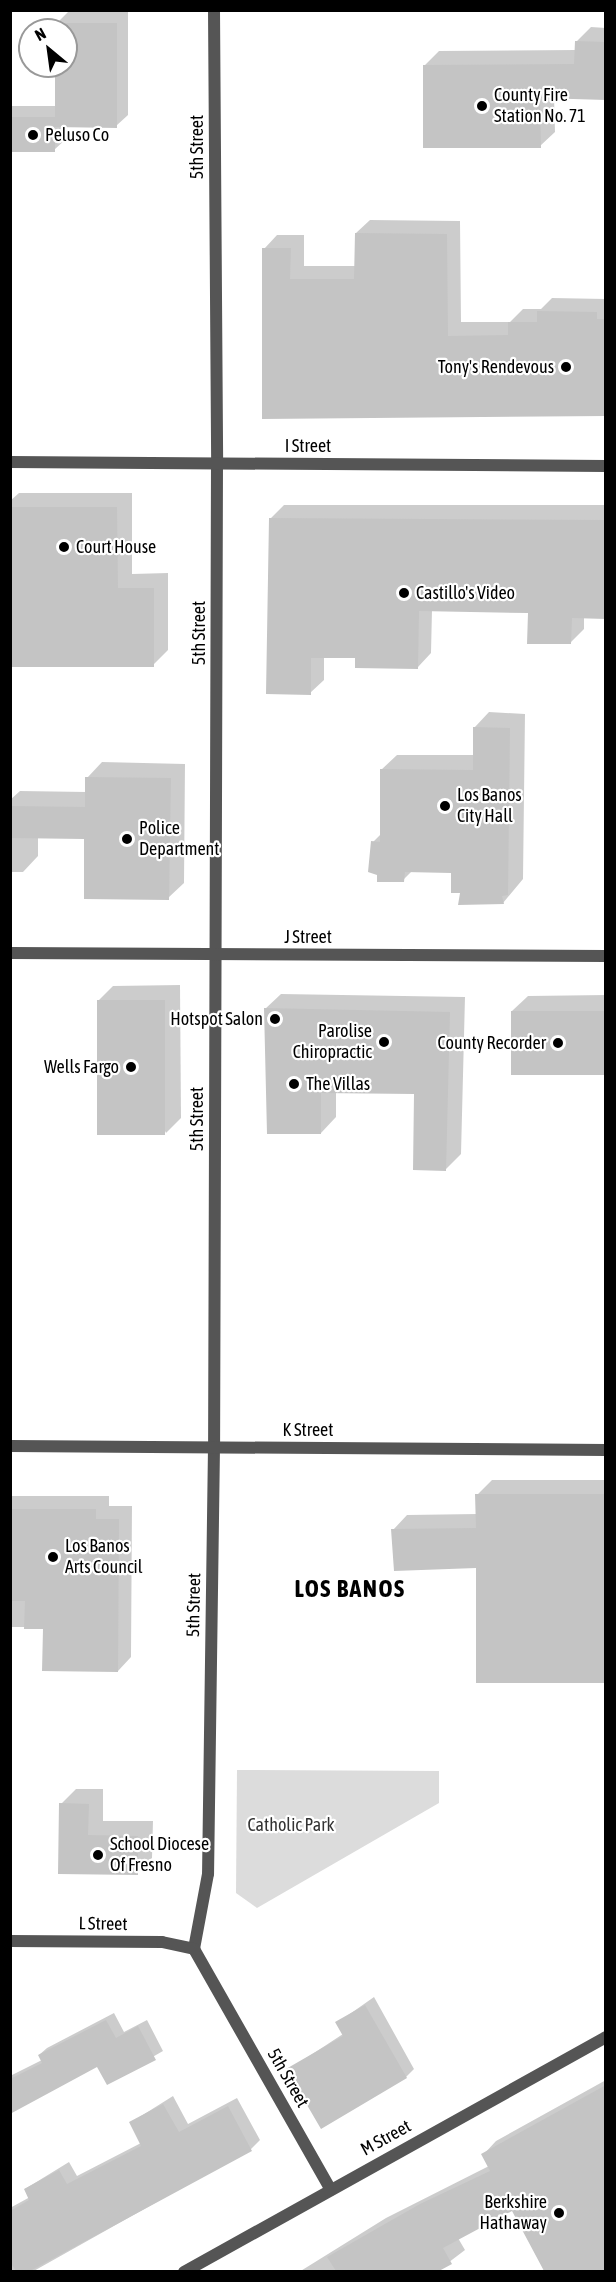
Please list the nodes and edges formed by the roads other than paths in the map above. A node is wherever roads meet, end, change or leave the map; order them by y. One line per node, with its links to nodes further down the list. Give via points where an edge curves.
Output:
1 (214, 10): 3 (street, 5th Street)
2 (10, 462): 3 (street, I Street)
3 (217, 463): 4 (street, I Street); 6 (street, 5th Street)
4 (606, 466)
5 (10, 953): 6 (street, J Street)
6 (216, 955): 7 (street, J Street); 9 (street, 5th Street)
7 (606, 956)
8 (10, 1446): 9 (street, K Street)
9 (214, 1447): 10 (street, K Street); 12 (street, 5th Street, via 208,1874)
10 (606, 1450)
11 (10, 1941): 12 (street, L Street, via 162,1942)
12 (194, 1949): 14 (street, 5th Street)
13 (606, 2037): 14 (street, M Street)
14 (331, 2190): 15 (street, M Street)
15 (184, 2271)

